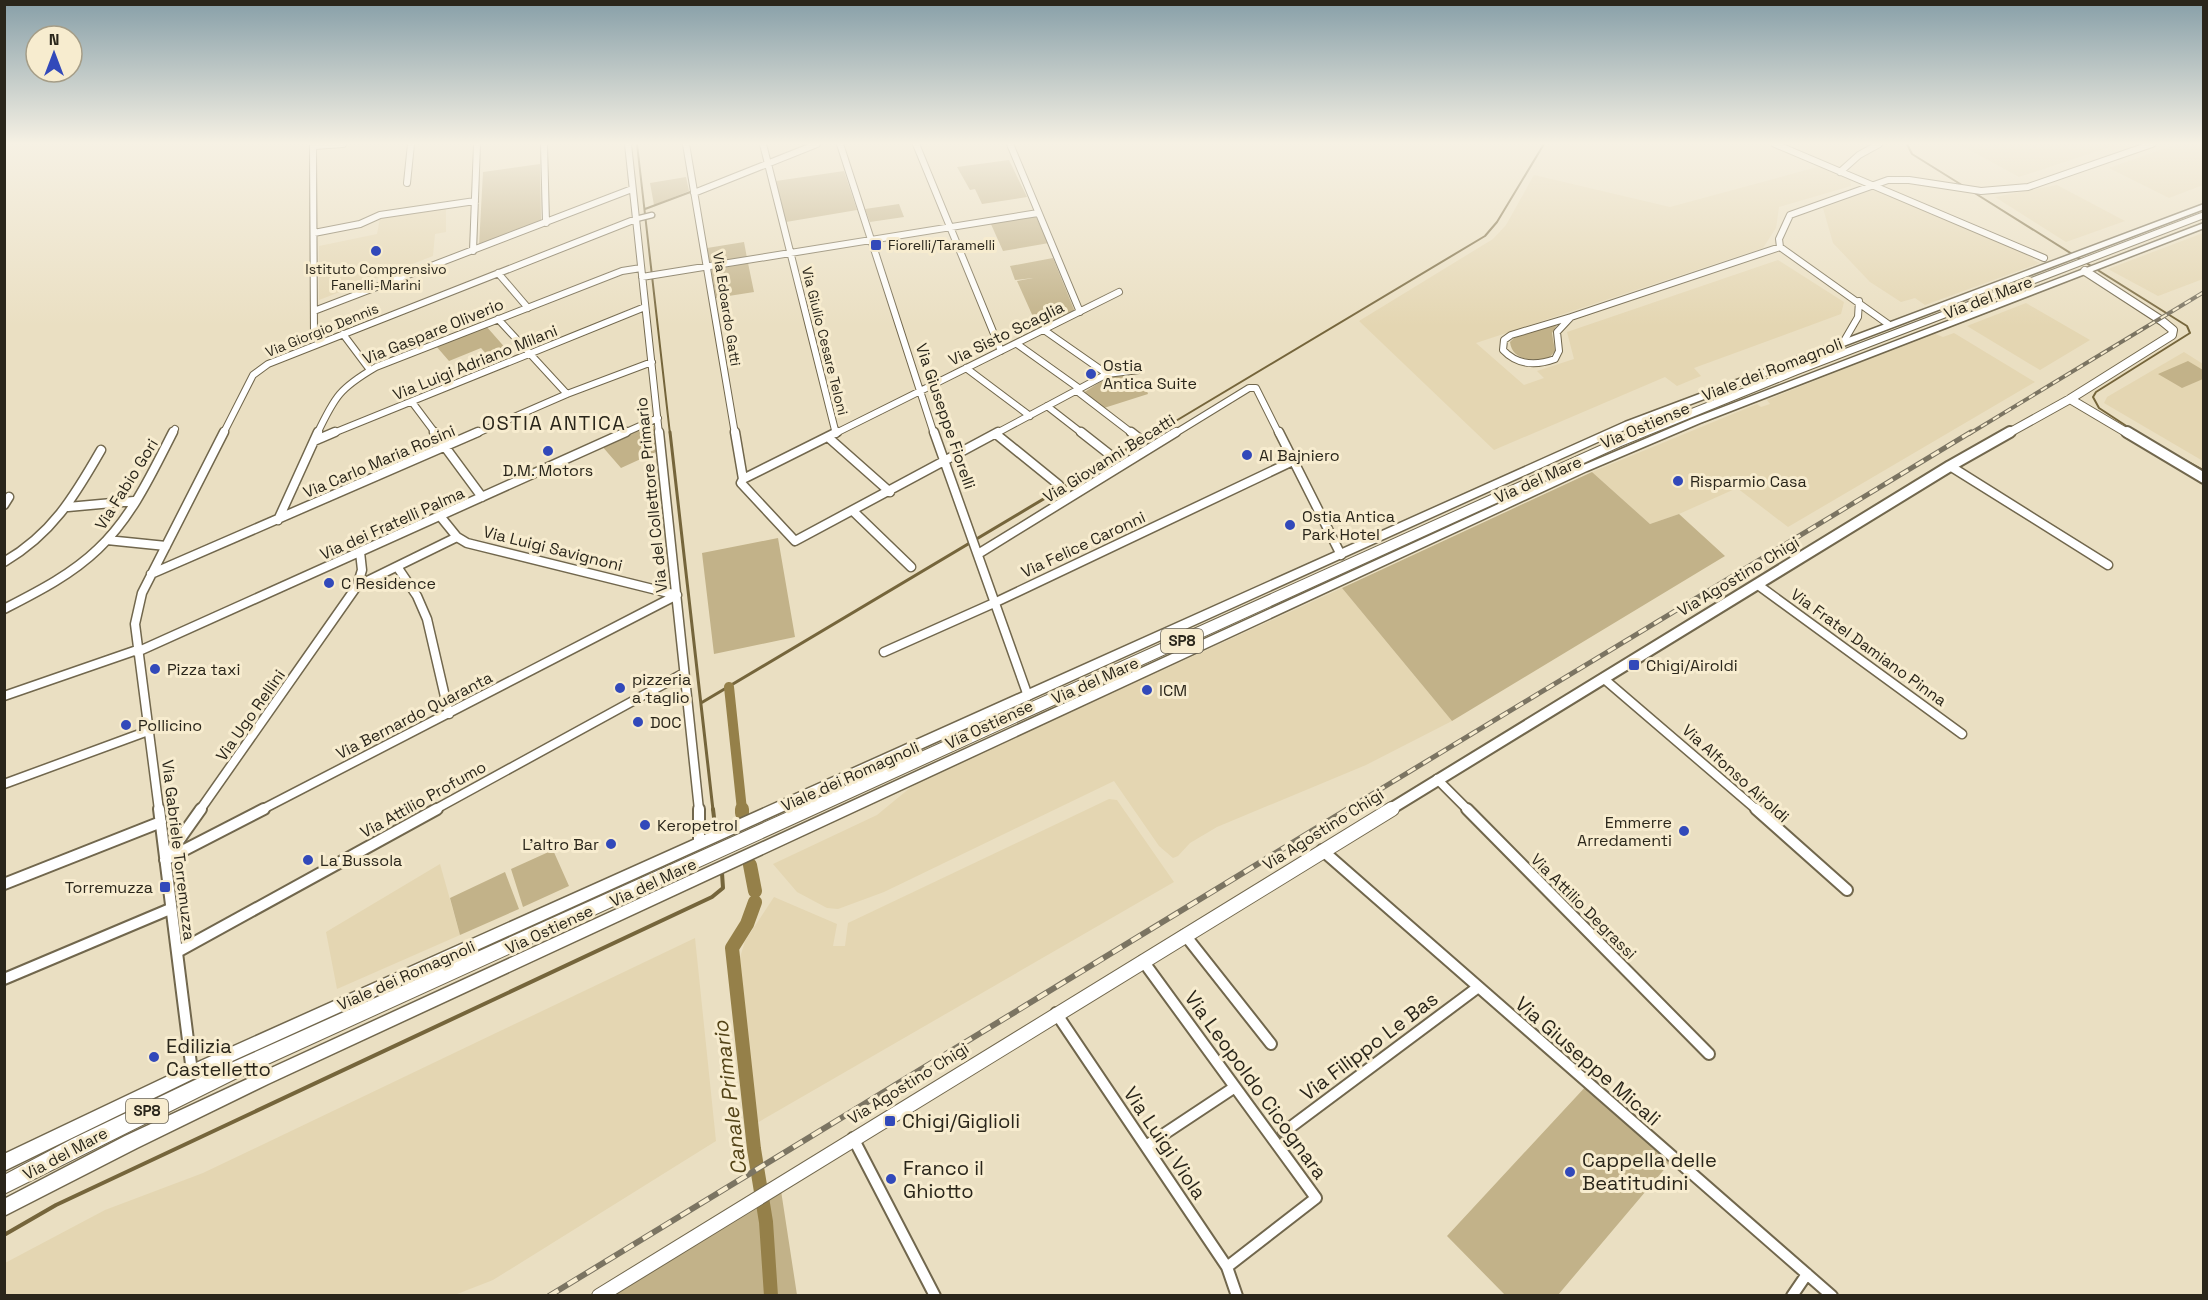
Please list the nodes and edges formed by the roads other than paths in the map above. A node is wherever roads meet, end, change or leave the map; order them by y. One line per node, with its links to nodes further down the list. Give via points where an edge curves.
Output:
1 (314, 205): 22 (street)
2 (450, 205): 22 (street, via 380,215 360,224)
3 (475, 205): 25 (street)
4 (546, 205): 19 (street)
5 (592, 205): 19 (street)
6 (634, 205): 18 (street, Via del Collettore Primario)
7 (696, 205): 29 (street, Via Edoardo Gatti)
8 (779, 205): 26 (street, Via Giulio Cesare Teloni)
9 (860, 205): 23 (street, Via Giuseppe Fiorelli)
10 (940, 205): 21 (street)
11 (1035, 205): 15 (street)
12 (1817, 205): 24 (street, via 1791,214 1784,223)
13 (1918, 205): 27 (street)
14 (2204, 206): 28 (main road, Viale dei Romagnoli)
15 (1038, 213): 21 (street); 39 (street)
16 (652, 215): 18 (street)
17 (2204, 215): 28 (main road, Via del Mare / SP8)
18 (636, 219): 30 (street, Via del Collettore Primario); 31 (street, Via Giorgio Dennis)
19 (546, 223): 25 (street)
20 (2204, 225): 28 (main road, Via Ostiense, via 2105,263)
21 (949, 227): 23 (street); 48 (street)
22 (314, 233): 38 (street)
23 (872, 239): 26 (street); 57 (street, Via Giuseppe Fiorelli)
24 (1780, 247): 35 (street); 40 (street)
25 (473, 251): 38 (street)
26 (791, 253): 29 (street); 66 (street, Via Giulio Cesare Teloni)
27 (2044, 258)
28 (2080, 260): 42 (main road, Viale dei Romagnoli); 59 (street, Via Agostino Chigi, via 2173,332); 135 (main road, Via del Mare / SP8, via 1617,443 293,1043); 136 (main road, Via Ostiense, via 1583,469 254,1084)
29 (708, 267): 32 (street); 76 (street, Via Edoardo Gatti)
30 (641, 268): 33 (street, Via del Collettore Primario); 37 (street, Via Gaspare Oliverio, via 622,271)
31 (498, 273): 37 (street); 44 (street, Via Giorgio Dennis)
32 (662, 274): 33 (street)
33 (642, 277): 36 (street, Via del Collettore Primario)
34 (1119, 292): 39 (street, Via Sisto Scaglia)
35 (1859, 301): 42 (street); 46 (street, via 1859,315)
36 (645, 307): 49 (street, Via Luigi Adriano Milani); 50 (street, Via del Collettore Primario)
37 (528, 308): 41 (street, Via Gaspare Oliverio)
38 (314, 311): 45 (street)
39 (1080, 312): 43 (street, Via Sisto Scaglia)
40 (1571, 317): 40 (street, via 1511,335 1503,340 1503,350 1526,363 1555,359 1559,351 1557,332)
41 (498, 319): 49 (street); 52 (street, Via Gaspare Oliverio)
42 (1888, 324): 46 (main road, Viale dei Romagnoli)
43 (1044, 330): 47 (street, Via Sisto Scaglia); 55 (street)
44 (343, 334): 52 (street); 54 (street, Via Giorgio Dennis)
45 (314, 337)
46 (1844, 341): 92 (main road, Viale dei Romagnoli, via 1636,420)
47 (1017, 344): 48 (street, Via Sisto Scaglia); 56 (street)
48 (1000, 351): 51 (street, Via Sisto Scaglia)
49 (531, 354): 58 (street); 60 (street, Via Luigi Adriano Milani)
50 (651, 362): 58 (street, Via Carlo Maria Rosini); 63 (street, Via del Collettore Primario)
51 (966, 368): 57 (street, Via Sisto Scaglia); 62 (street)
52 (370, 370): 68 (street, Via Gaspare Oliverio, via 337,393)
53 (1139, 370): 55 (street)
54 (254, 373): 89 (street, Via Gabriele Torremuzza)
55 (1107, 374): 56 (street)
56 (1078, 390): 61 (street); 67 (street)
57 (919, 392): 66 (street, Via Sisto Scaglia); 73 (street, Via Giuseppe Fiorelli)
58 (567, 394): 69 (street, Via Carlo Maria Rosini)
59 (2070, 399): 74 (street, Via Agostino Chigi); 75 (street)
60 (412, 402): 68 (street, Via Luigi Adriano Milani); 69 (street)
61 (1047, 406): 62 (street); 71 (street)
62 (1030, 416): 65 (street)
63 (658, 418): 80 (street, Via dei Fratelli Palma); 100 (street, Via del Collettore Primario)
64 (175, 429): 81 (street, Via Fabio Gori)
65 (996, 434): 73 (street); 77 (street)
66 (833, 436): 76 (street, Via Sisto Scaglia); 78 (street)
67 (1140, 439)
68 (314, 441): 86 (street, Via Gaspare Oliverio)
69 (445, 447): 80 (street); 86 (street, Via Carlo Maria Rosini)
70 (101, 450): 83 (street)
71 (1109, 454)
72 (1293, 461): 90 (street, Via Giovanni Becatti, via 1256,388 1250,388); 92 (street); 101 (street, Via Felice Caronni)
73 (944, 462): 78 (street); 90 (street, Via Giuseppe Fiorelli)
74 (1950, 466): 94 (street); 98 (street, Via Agostino Chigi)
75 (2204, 478)
76 (743, 479): 84 (street, via 741,483 795,541)
77 (1059, 484)
78 (890, 492): 84 (street)
79 (9, 497): 82 (street)
80 (482, 497): 85 (street, Via dei Fratelli Palma)
81 (134, 501): 83 (street); 88 (street, Via Fabio Gori)
82 (4, 505)
83 (68, 507): 93 (street, via 46,534)
84 (853, 511): 96 (street)
85 (440, 516): 87 (street); 91 (street, Via dei Fratelli Palma)
86 (278, 520): 97 (street, Via Carlo Maria Rosini)
87 (457, 537): 95 (street); 100 (street, Via Luigi Savignoni, via 467,543)
88 (107, 540): 89 (street); 102 (street, Via Fabio Gori, via 63,575)
89 (166, 546): 97 (street, Via Gabriele Torremuzza)
90 (977, 551): 101 (street, Via Giuseppe Fiorelli)
91 (360, 552): 99 (street, via 362,570); 103 (street, Via dei Fratelli Palma)
92 (1341, 555): 108 (main road, Viale dei Romagnoli)
93 (4, 562)
94 (2108, 565)
95 (398, 567): 99 (street); 109 (street, via 427,619)
96 (911, 567)
97 (150, 574): 103 (street, Via Gabriele Torremuzza, via 135,615)
98 (1758, 585): 106 (street, Via Agostino Chigi); 111 (street, Via Fratel Damiano Pinna)
99 (357, 586): 117 (street, Via Ugo Rellini)
100 (677, 595): 105 (street, Via del Collettore Primario); 109 (street, Via Bernardo Quaranta)
101 (994, 603): 104 (street, Via Felice Caronni); 108 (street, Via Giuseppe Fiorelli)
102 (4, 609)
103 (137, 651): 107 (street, Via dei Fratelli Palma); 110 (street, Via Gabriele Torremuzza)
104 (884, 652)
105 (684, 673): 115 (street, Via del Collettore Primario); 122 (street, Via Attilio Profumo)
106 (1603, 678): 112 (street, Via Agostino Chigi); 119 (street, Via Alfonso Airoldi)
107 (4, 696)
108 (1028, 696): 115 (main road, Viale dei Romagnoli)
109 (449, 714): 117 (street, Via Bernardo Quaranta)
110 (148, 730): 113 (street); 114 (street, Via Gabriele Torremuzza)
111 (1962, 734)
112 (1437, 779): 116 (street, Via Agostino Chigi); 128 (street, Via Attilio Degrassi)
113 (4, 784)
114 (161, 822): 117 (street, Via Gabriele Torremuzza); 118 (street)
115 (699, 843): 129 (main road, Viale dei Romagnoli)
116 (1322, 850): 121 (street, Via Agostino Chigi); 125 (street, Via Giuseppe Micali)
117 (165, 860): 120 (street, Via Gabriele Torremuzza)
118 (4, 884)
119 (1847, 890)
120 (170, 909): 122 (street, Via Gabriele Torremuzza); 124 (street)
121 (1185, 935): 123 (street, Via Agostino Chigi); 127 (street)
122 (177, 952): 129 (street, Via Gabriele Torremuzza)
123 (1143, 961): 126 (street, Via Agostino Chigi); 130 (street, Via Leopoldo Cicognara)
124 (4, 979)
125 (1477, 988): 131 (street, Via Filippo Le Bas); 138 (street, Via Giuseppe Micali)
126 (1056, 1013): 132 (street, Via Agostino Chigi); 133 (street, Via Luigi Viola)
127 (1271, 1044)
128 (1709, 1054)
129 (192, 1072): 134 (main road, Viale dei Romagnoli)
130 (1235, 1087): 133 (street); 137 (street, Via Leopoldo Cicognara, via 1317,1198)
131 (1284, 1132)
132 (853, 1138): 140 (street, Via Agostino Chigi); 141 (street)
133 (1146, 1146): 137 (street, Via Luigi Viola)
134 (4, 1163)
135 (4, 1185)
136 (4, 1208)
137 (1227, 1267): 139 (street, Via Luigi Viola)
138 (1807, 1274): 142 (street); 143 (street, Via Giuseppe Micali)
139 (1236, 1295)
140 (599, 1296)
141 (934, 1296)
142 (1792, 1296)
143 (1832, 1296)

